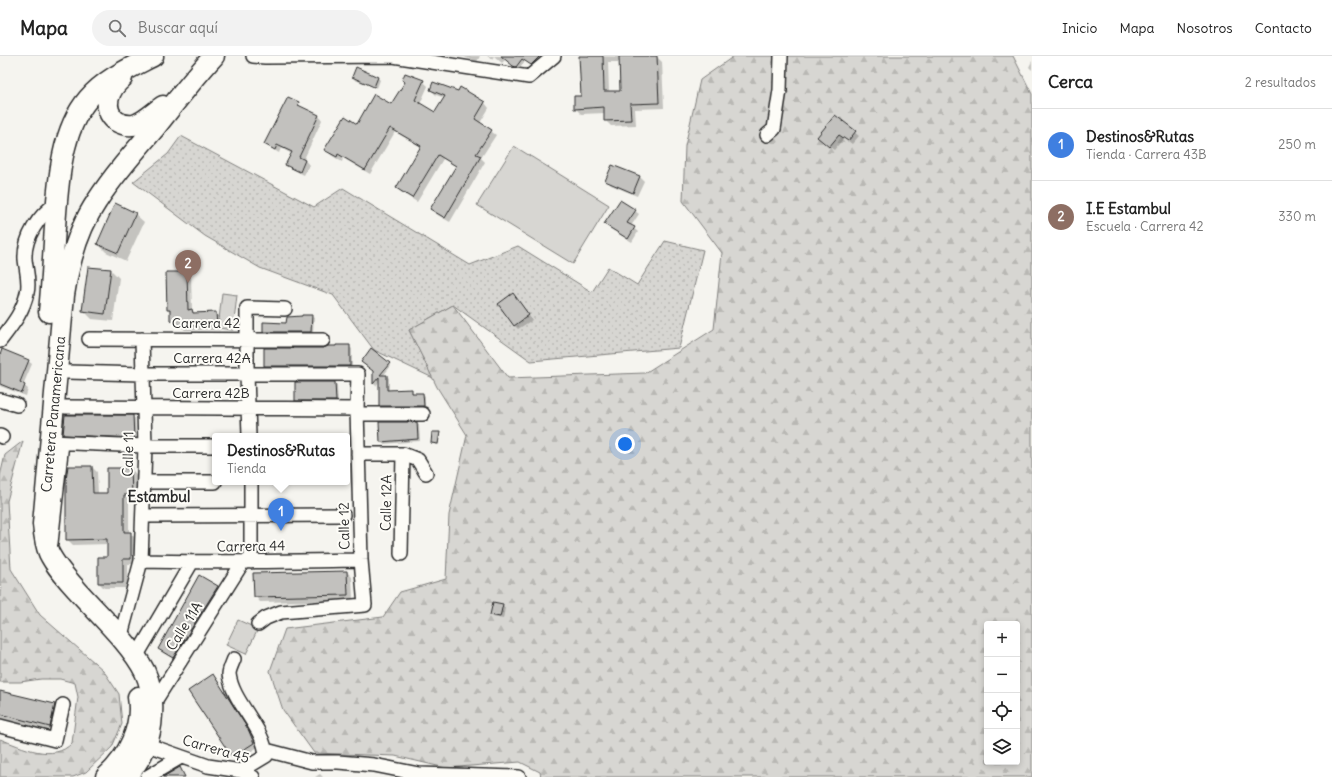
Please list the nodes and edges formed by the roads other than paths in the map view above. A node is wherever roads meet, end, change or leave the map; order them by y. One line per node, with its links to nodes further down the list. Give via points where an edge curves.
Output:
1 (214, 56): 7 (highway, Carretera Panamericana)
2 (254, 56): 3 (street)
3 (393, 56): 4 (street, via 529,77)
4 (554, 56)
5 (781, 56): 8 (street, via 780,90 774,129)
6 (149, 58): 7 (highway, via 116,83 108,98 109,112 118,122 133,125 148,117); 9 (highway, Carretera Panamericana, via 109,80 87,100 74,122 63,151)
7 (199, 73): 28 (highway, Carretera Panamericana, via 111,182 80,233 69,267 64,295)
8 (767, 135)
9 (56, 204): 15 (street, via 39,220 29,236 25,257 28,292 21,313); 56 (highway, Carretera Panamericana, via 51,295 30,520 31,541 37,559 65,596 117,653 135,684 139,720 135,735 128,750)
10 (285, 309): 13 (street, via 247,308)
11 (89, 339): 12 (street, Carrera 42)
12 (142, 339): 13 (street, Carrera 42); 17 (street, Calle 11)
13 (247, 339): 14 (street, Carrera 42); 18 (street)
14 (323, 340)
15 (0, 341)
16 (67, 372): 17 (street, Carrera 42A)
17 (142, 374): 18 (street, Carrera 42A); 23 (street, Calle 11)
18 (247, 374): 19 (street, Carrera 42A); 24 (street)
19 (358, 374): 25 (street, Calle 12)
20 (0, 400): 21 (street)
21 (17, 405)
22 (64, 406): 23 (street, Carrera 42B)
23 (144, 408): 24 (street, Carrera 42B); 29 (street, Calle 11)
24 (247, 409): 25 (street, Carrera 42B); 27 (street)
25 (357, 412): 26 (street, Carrera 42B); 31 (street, Calle 12)
26 (423, 414)
27 (249, 433)
28 (56, 442): 29 (street); 46 (highway, Carretera Panamericana, via 43,524 45,540 50,554 65,577)
29 (145, 446): 30 (street); 34 (street, Calle 11)
30 (212, 446)
31 (354, 450): 32 (street); 41 (street, Calle 12)
32 (403, 454): 33 (street, via 418,460); 40 (street, Calle 12A)
33 (426, 473)
34 (144, 482): 35 (street); 38 (street, Calle 11)
35 (212, 482)
36 (250, 485): 39 (street)
37 (343, 515): 39 (street)
38 (144, 516): 39 (street); 42 (street, Calle 11)
39 (252, 516): 44 (street)
40 (401, 554)
41 (361, 560): 44 (street, Carrera 44); 45 (street, Calle 12, via 365,605 281,612)
42 (142, 561): 43 (street, Carrera 44); 46 (street, Calle 11)
43 (192, 562): 44 (street, Carrera 44); 47 (street)
44 (247, 562): 50 (street, Calle 11A)
45 (258, 624)
46 (120, 639): 47 (highway, Carretera Panamericana)
47 (136, 657): 50 (highway, Carretera Panamericana, via 148,681)
48 (234, 659): 53 (street, via 229,673 234,691)
49 (62, 705): 51 (street, via 55,740)
50 (152, 706): 52 (highway, Carretera Panamericana, via 152,728)
51 (0, 726)
52 (148, 745): 54 (street, Carrera 45); 57 (highway, Carretera Panamericana)
53 (266, 750): 55 (street, via 266,756); 61 (street, via 312,762 374,765 419,774)
54 (181, 757): 55 (street, Carrera 45, via 208,766); 58 (street)
55 (236, 770): 59 (street); 60 (street, Carrera 45)
56 (106, 777)
57 (126, 777)
58 (147, 777)
59 (218, 777)
60 (253, 777)
61 (519, 777)

